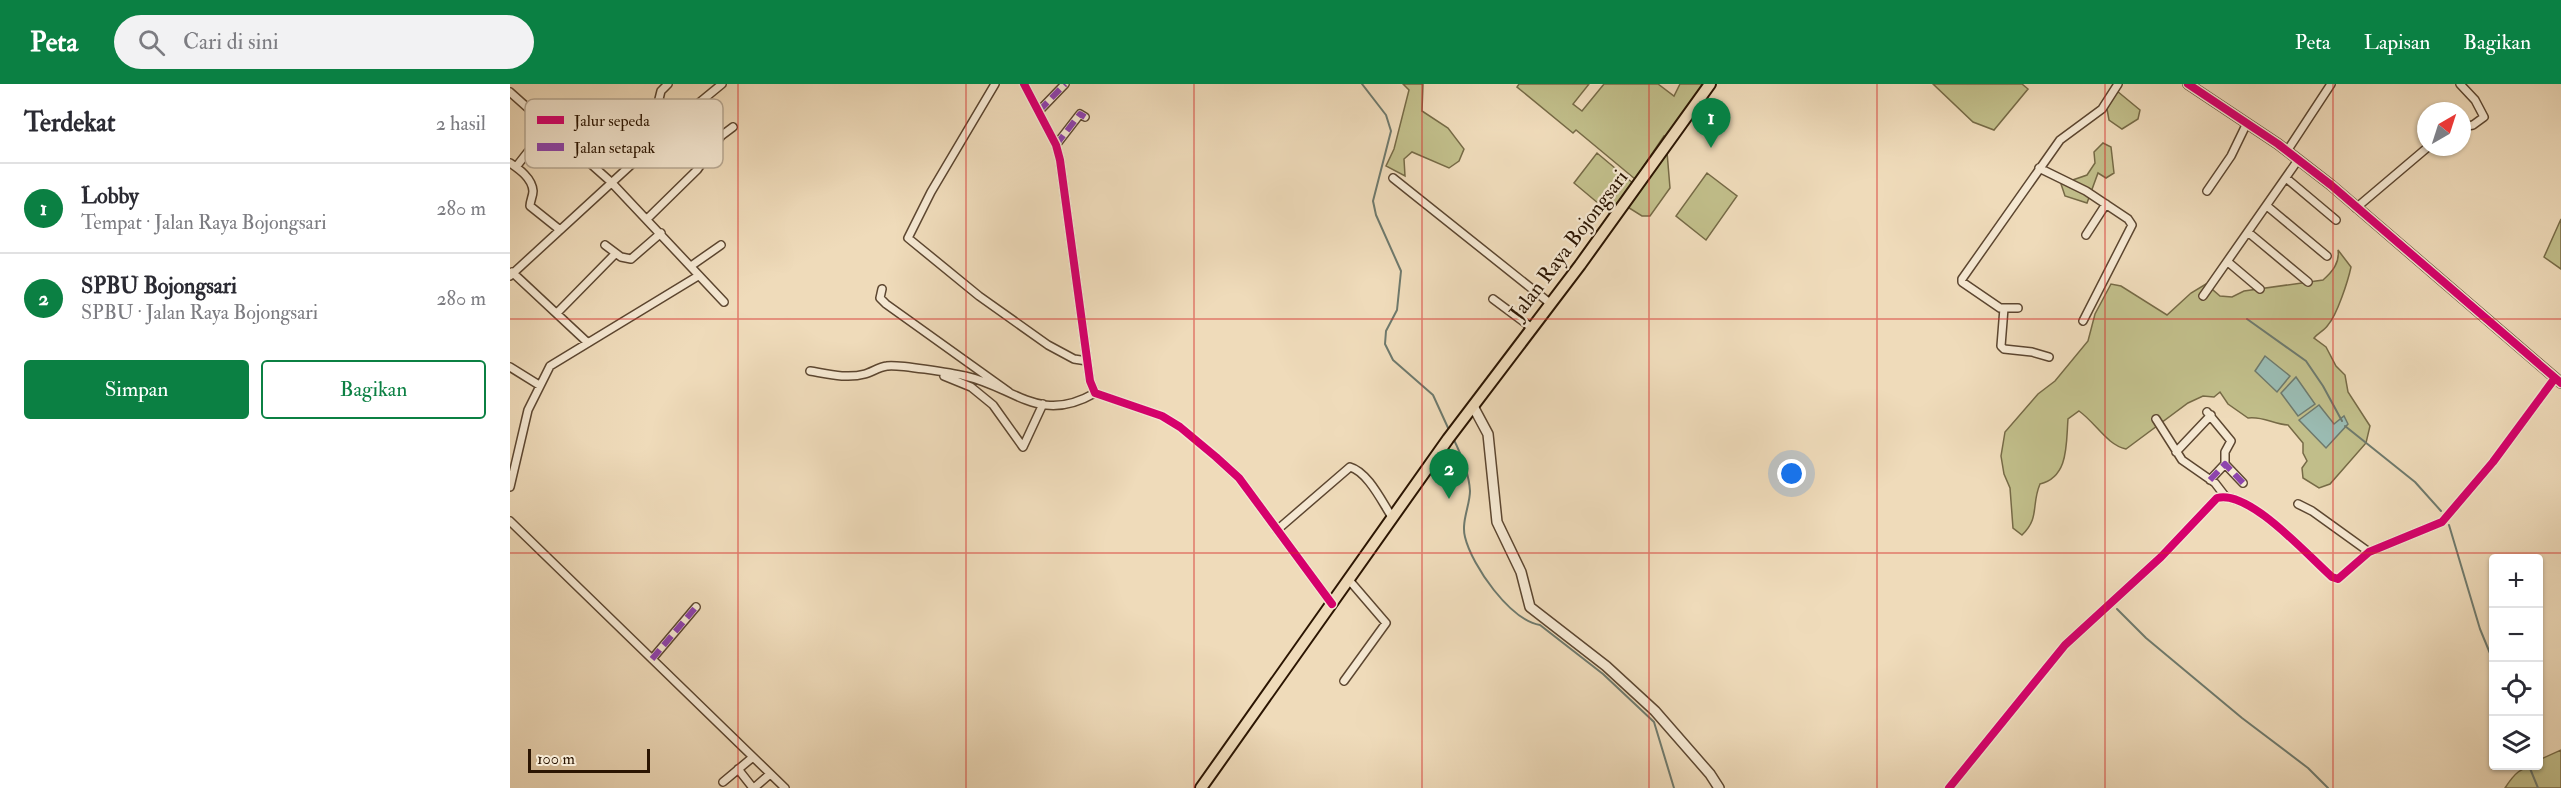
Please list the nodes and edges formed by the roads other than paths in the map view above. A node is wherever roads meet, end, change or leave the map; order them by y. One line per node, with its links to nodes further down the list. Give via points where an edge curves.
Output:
1 (668, 84): 12 (street)
2 (722, 84): 13 (street)
3 (994, 84): 66 (street, via 908,238 1048,345)
4 (1024, 84): 15 (street)
5 (1065, 84): 15 (street)
6 (1710, 84): 58 (main road, Jalan Raya Bojongsari)
7 (2118, 84): 30 (street, via 2102,109 2060,140)
8 (2188, 84): 17 (street)
9 (2331, 84): 22 (street)
10 (2460, 84): 18 (street, via 2484,117)
11 (510, 92): 14 (street)
12 (659, 99)
13 (704, 99)
14 (525, 105)
15 (1039, 111): 21 (street)
16 (1085, 117): 21 (street, via 1080,114)
17 (2247, 123): 22 (street); 34 (street)
18 (2471, 125)
19 (733, 127): 20 (street)
20 (723, 134)
21 (1056, 145): 66 (street)
22 (2287, 151): 25 (street)
23 (525, 152): 26 (street)
24 (2417, 156): 37 (street)
25 (2298, 160): 32 (street); 37 (street)
26 (513, 165): 40 (street, via 526,176 533,190 530,206)
27 (596, 168): 33 (street)
28 (626, 168): 33 (street)
29 (698, 168): 38 (street)
30 (2038, 168): 35 (street); 59 (street, via 1962,279)
31 (1393, 178): 58 (street)
32 (2286, 178): 36 (street); 39 (street)
33 (611, 182): 38 (street); 40 (street)
34 (2207, 191)
35 (2106, 204): 43 (street); 62 (street, via 2132,225)
36 (2267, 206): 42 (street); 47 (street)
37 (2356, 208): 70 (street)
38 (647, 219): 41 (street)
39 (2336, 220)
40 (560, 230): 50 (street)
41 (661, 233): 46 (street, via 631,259); 49 (street)
42 (2249, 233): 48 (street); 52 (street)
43 (2086, 235)
44 (605, 245): 46 (street)
45 (721, 245): 49 (street)
46 (615, 254): 61 (street)
47 (2327, 256)
48 (2228, 262): 53 (street); 55 (street)
49 (691, 266): 51 (street)
50 (511, 273): 61 (street)
51 (698, 276): 57 (street); 64 (street)
52 (2308, 282)
53 (2260, 289)
54 (882, 290): 73 (street, via 880,298)
55 (2203, 296)
56 (1493, 299): 63 (street)
57 (724, 302)
58 (1551, 304): 63 (main road, Jalan Raya Bojongsari)
59 (2004, 308): 60 (street); 65 (street, via 2001,346)
60 (2018, 308)
61 (557, 313): 64 (street)
62 (2083, 321)
63 (1532, 328): 75 (main road, Jalan Raya Bojongsari)
64 (588, 342): 71 (street, via 550,366)
65 (2049, 357)
66 (1087, 362): 72 (street)
67 (510, 367): 71 (street)
68 (810, 371): 69 (street, via 850,377 890,365)
69 (936, 373): 73 (street, via 965,376); 74 (street, via 971,387 987,399 1023,447)
70 (2558, 380): 87 (street, via 2442,522)
71 (539, 385): 81 (street, via 528,410)
72 (1095, 393): 74 (street, via 1059,406); 86 (street, via 1162,416 1180,427 1239,478)
73 (1015, 398): 74 (street)
74 (1043, 404)
75 (1473, 406): 84 (main road, Jalan Raya Bojongsari); 100 (street, via 1488,434 1497,522 1521,572 1530,607 1606,666 1655,711)
76 (2156, 419): 77 (street)
77 (2176, 452): 78 (street, via 2209,413 2230,441); 79 (street)
78 (2225, 464): 79 (street); 80 (street)
79 (2210, 480): 82 (street)
80 (2243, 483)
81 (510, 487)
82 (2225, 496): 87 (street, via 2239,499 2259,512 2335,579); 101 (street, via 2217,498 2161,557 2065,645)
83 (2298, 504): 87 (street)
84 (1392, 517): 86 (street, via 1370,484 1350,467); 88 (main road, Jalan Raya Bojongsari)
85 (510, 521): 91 (street)
86 (1277, 530): 89 (street)
87 (2369, 552)
88 (1349, 579): 89 (main road, Jalan Raya Bojongsari); 92 (street, via 1386,623)
89 (1332, 604): 99 (main road, Jalan Raya Bojongsari)
90 (696, 607): 91 (street)
91 (652, 659): 93 (street)
92 (1344, 681)
93 (753, 757): 94 (street); 95 (street)
94 (738, 769): 96 (street); 97 (street)
95 (770, 774): 97 (street); 98 (street)
96 (723, 782)
97 (754, 788)
98 (785, 788)
99 (1201, 788)
100 (1719, 788)
101 (1949, 788)

